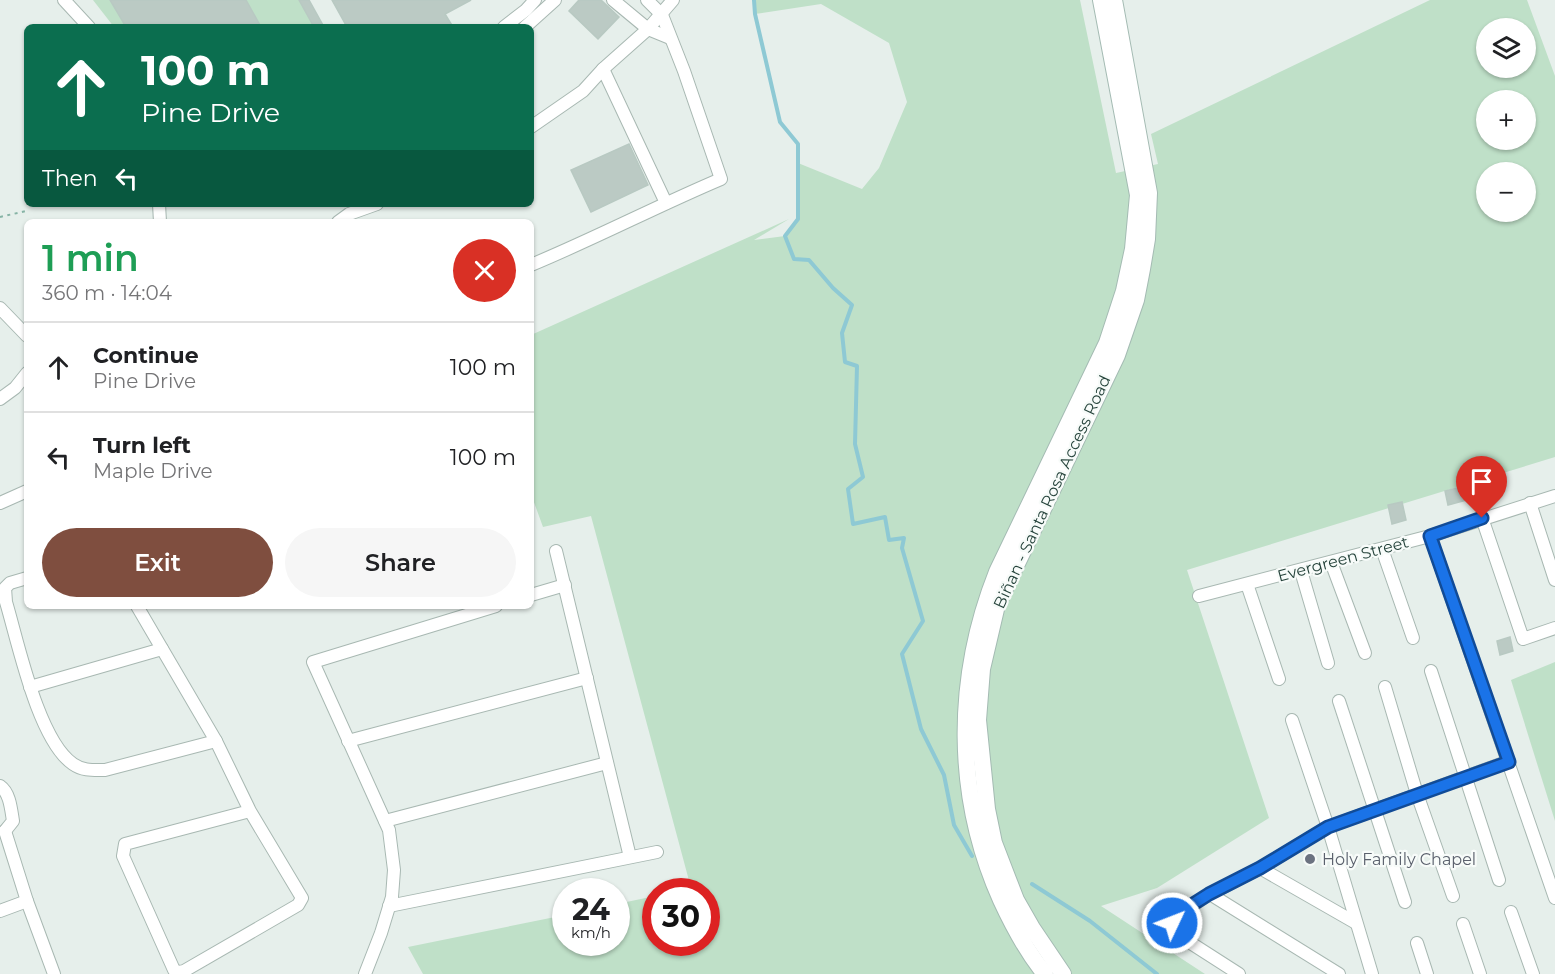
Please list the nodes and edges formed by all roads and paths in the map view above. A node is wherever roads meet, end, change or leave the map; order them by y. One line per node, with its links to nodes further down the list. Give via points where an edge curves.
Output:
1 (64, 0): 10 (street)
2 (535, 0): 11 (street)
3 (555, 0): 12 (street)
4 (613, 0): 13 (street)
5 (647, 0): 9 (street)
6 (673, 0): 9 (street)
7 (1101, 0): 17 (main road, Biñan - Santa Rosa Access Road)
8 (1114, 0): 17 (main road, Biñan - Santa Rosa Access Road)
9 (662, 15): 13 (street); 14 (street)
10 (86, 24)
11 (508, 24)
12 (528, 24)
13 (648, 29): 14 (street); 15 (street)
14 (670, 38): 18 (street, via 722,179)
15 (603, 69): 16 (street, via 582,91); 18 (street)
16 (534, 125)
17 (1143, 194): 79 (main road, Biñan - Santa Rosa Access Road, via 1147,239 1126,331 1005,571 982,669 978,720 987,809)
18 (666, 203): 23 (street)
19 (369, 207): 22 (street)
20 (26, 211): 21 (path)
21 (0, 217)
22 (342, 219)
23 (534, 264)
24 (0, 308): 25 (street)
25 (24, 333)
26 (24, 377): 27 (street)
27 (0, 399)
28 (24, 492): 30 (street)
29 (1555, 496): 31 (street, Evergreen Street)
30 (0, 503)
31 (1530, 503): 32 (street, Evergreen Street); 39 (street)
32 (1482, 518): 33 (street, Evergreen Street); 46 (street, via 1523,639)
33 (1430, 536): 34 (street, Evergreen Street); 60 (street)
34 (1382, 549): 36 (street, Evergreen Street); 47 (street)
35 (556, 551): 41 (street)
36 (1331, 562): 37 (street, Evergreen Street); 49 (street)
37 (1301, 571): 40 (street, Evergreen Street); 50 (street)
38 (24, 579): 54 (street, via 5,588)
39 (1555, 580)
40 (1247, 584): 43 (street, Evergreen Street); 53 (street)
41 (565, 585): 42 (street); 52 (street)
42 (534, 594)
43 (1199, 596)
44 (139, 609): 48 (street)
45 (486, 609): 59 (street, via 313,662)
46 (1555, 628)
47 (1413, 638)
48 (162, 649): 54 (street); 58 (street)
49 (1365, 652)
50 (1328, 663)
51 (1431, 671): 62 (street)
52 (587, 678): 59 (street); 61 (street)
53 (1279, 679)
54 (30, 687): 58 (street, via 63,755 89,771)
55 (1384, 687): 64 (street)
56 (1339, 701): 65 (street)
57 (1292, 720): 68 (street)
58 (216, 741): 66 (street)
59 (348, 741): 67 (street)
60 (1509, 762): 62 (street); 76 (street)
61 (607, 763): 67 (street); 71 (street)
62 (1464, 777): 64 (street); 73 (street)
63 (0, 786): 69 (street, via 10,804 13,821)
64 (1418, 794): 65 (street); 75 (street)
65 (1375, 809): 68 (street); 78 (street)
66 (250, 811): 66 (street, via 301,902 184,971 174,970 123,856 125,844)
67 (385, 821): 80 (street, via 394,870)
68 (1328, 827): 72 (street); 83 (street)
69 (2, 830): 77 (street)
70 (657, 852): 71 (street)
71 (630, 857): 80 (street)
72 (1260, 868): 74 (street); 83 (street)
73 (1499, 880)
74 (1209, 894): 90 (street, via 1173,918 1173,926 1186,940); 91 (street)
75 (1453, 896)
76 (1555, 898)
77 (27, 901): 81 (street); 86 (street)
78 (1405, 902)
79 (1010, 903): 88 (main road, Biñan - Santa Rosa Access Road, via 1019,935); 89 (main road, Biñan - Santa Rosa Access Road)
80 (389, 906): 87 (street)
81 (0, 911)
82 (1510, 912): 95 (street)
83 (1356, 923): 92 (street)
84 (1463, 924): 94 (street)
85 (1417, 943): 93 (street)
86 (54, 974)
87 (365, 974)
88 (1045, 974)
89 (1063, 974)
90 (1239, 974)
91 (1339, 974)
92 (1372, 974)
93 (1427, 974)
94 (1480, 974)
95 (1533, 974)

